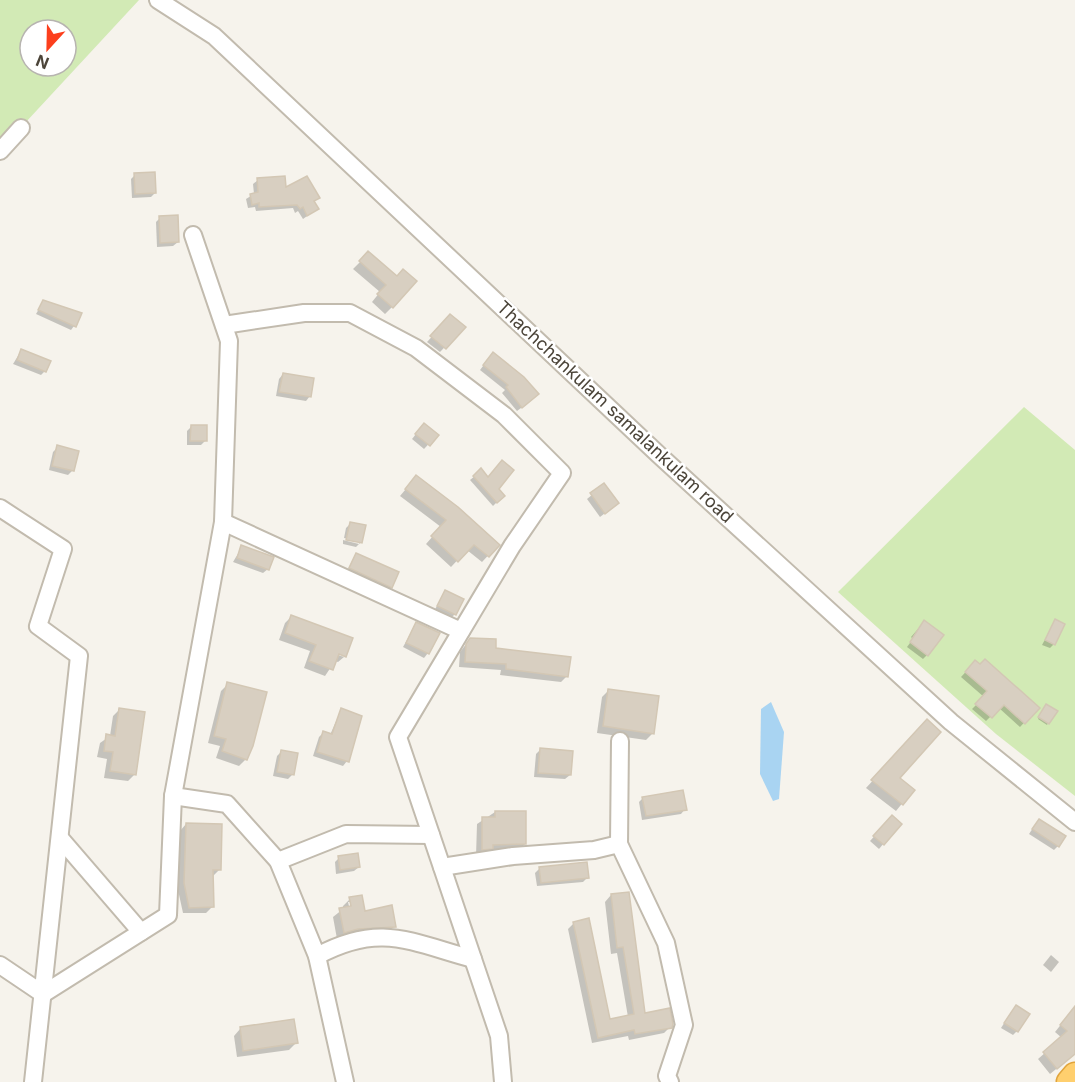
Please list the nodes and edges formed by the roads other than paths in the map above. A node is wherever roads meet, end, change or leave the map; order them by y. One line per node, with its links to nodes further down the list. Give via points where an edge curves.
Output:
1 (158, 0): 11 (street, Thachchankulam samalankulam road, via 214,36 650,447 951,722)
2 (21, 128): 3 (street)
3 (0, 151)
4 (193, 235): 5 (street)
5 (224, 326): 7 (street, via 229,341); 8 (street, via 304,313 350,314 416,348 504,414 562,473 512,546)
6 (0, 508): 13 (street, via 63,549 38,626 79,656)
7 (223, 522): 8 (street); 10 (street)
8 (462, 631): 12 (street, via 398,737)
9 (620, 741): 14 (street)
10 (173, 796): 15 (street, via 227,804); 17 (street, via 168,915)
11 (1075, 822)
12 (431, 835): 15 (street, via 346,834); 16 (street)
13 (60, 838): 17 (street); 21 (street)
14 (620, 844): 16 (street); 26 (street, via 666,943 684,1025 667,1076)
15 (278, 861): 18 (street)
16 (442, 867): 19 (street)
17 (141, 932): 21 (street)
18 (317, 956): 19 (street, via 335,946 379,935); 24 (street)
19 (473, 959): 25 (street, via 499,1036)
20 (0, 965): 21 (street)
21 (43, 993): 23 (street)
22 (1075, 1075): 27 (highway)
23 (33, 1082)
24 (345, 1082)
25 (503, 1082)
26 (670, 1082)
27 (1069, 1082)

